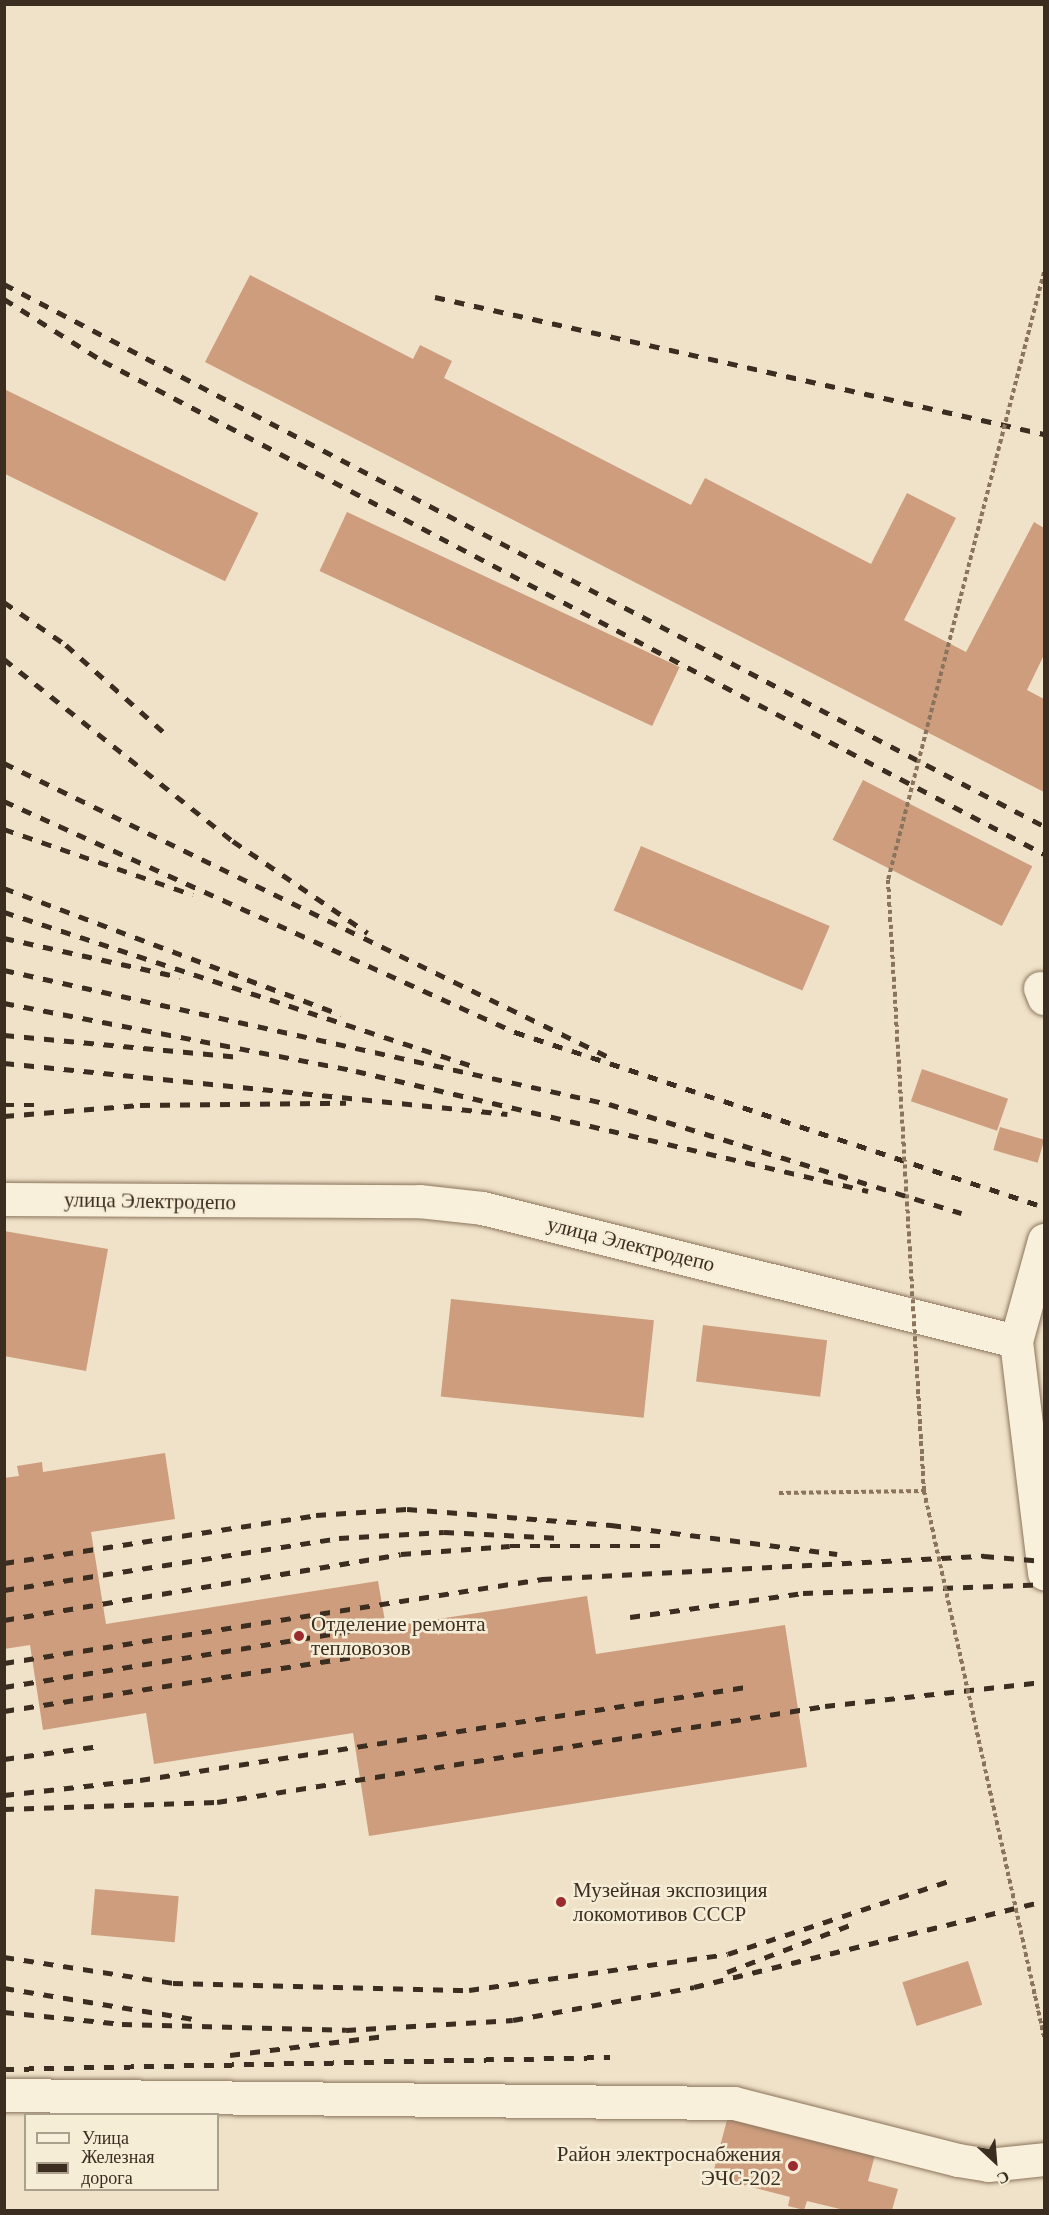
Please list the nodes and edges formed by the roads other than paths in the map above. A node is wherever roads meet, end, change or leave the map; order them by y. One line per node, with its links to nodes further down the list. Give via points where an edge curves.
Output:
1 (4, 1199): 3 (street, улица Электродепо, via 419,1201 482,1208)
2 (1044, 1240): 3 (street)
3 (1016, 1341): 4 (street)
4 (1040, 1463): 5 (street)
5 (1044, 1574)
6 (4, 2095): 7 (street, via 700,2101 767,2108 988,2165)
7 (1044, 2159)

